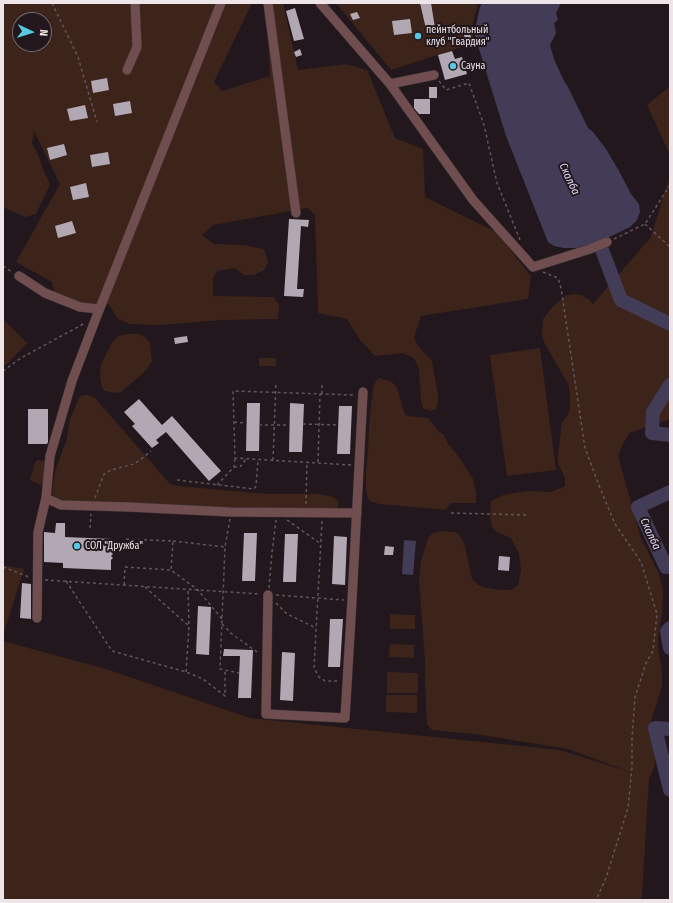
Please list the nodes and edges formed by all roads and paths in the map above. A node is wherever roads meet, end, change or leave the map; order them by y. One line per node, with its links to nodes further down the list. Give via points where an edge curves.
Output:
1 (52, 3): 9 (path, via 78,57)
2 (134, 3): 6 (lane, via 137,47)
3 (221, 3): 19 (lane)
4 (268, 3): 11 (lane)
5 (320, 3): 8 (lane)
6 (127, 70)
7 (434, 75): 8 (lane); 13 (path, via 446,90 469,83 484,125 497,183)
8 (390, 84): 17 (lane, via 472,200)
9 (97, 122)
10 (670, 185): 12 (path)
11 (296, 213)
12 (645, 224): 14 (path); 15 (path)
13 (520, 239)
14 (607, 242): 17 (lane)
15 (670, 247)
16 (3, 266): 18 (path)
17 (533, 268): 81 (path, via 558,278 586,448 615,524 641,562 657,614 653,651 646,663 635,697 628,808 606,878)
18 (19, 276): 19 (lane, via 45,293)
19 (98, 313): 20 (path); 45 (lane, via 72,381 50,456)
20 (3, 371)
21 (276, 382): 23 (path)
22 (322, 385): 25 (path)
23 (276, 393): 25 (path); 26 (path, via 233,391); 30 (path)
24 (363, 393): 25 (path); 41 (lane)
25 (321, 394): 32 (path)
26 (234, 422): 27 (path); 35 (path)
27 (246, 423)
28 (259, 424): 30 (path)
29 (303, 424): 32 (path)
30 (274, 425): 31 (path); 38 (path)
31 (290, 425)
32 (320, 425): 33 (path); 40 (path)
33 (338, 425)
34 (151, 450): 46 (path, via 134,464 104,474)
35 (235, 458): 36 (path); 42 (path)
36 (246, 459): 37 (path); 42 (path, via 240,467)
37 (258, 460): 38 (path); 44 (path, via 254,489)
38 (273, 461): 39 (path)
39 (307, 462): 40 (path); 50 (path)
40 (318, 463): 41 (path)
41 (359, 465): 52 (lane)
42 (234, 467): 44 (path)
43 (177, 480): 44 (path)
44 (217, 485)
45 (46, 498): 46 (lane, via 61,505); 61 (lane, via 38,532)
46 (92, 506): 47 (lane); 54 (path)
47 (231, 512): 49 (lane); 58 (path)
48 (451, 512): 53 (path)
49 (277, 513): 50 (lane); 57 (path); 68 (path)
50 (305, 513): 51 (lane)
51 (323, 513): 52 (lane); 57 (path)
52 (357, 513): 70 (lane)
53 (528, 515)
54 (90, 528)
55 (126, 539): 56 (path)
56 (173, 541): 58 (path); 60 (path)
57 (321, 544): 69 (path)
58 (226, 547): 67 (path)
59 (3, 567): 61 (path)
60 (171, 570): 63 (path, via 125,568); 66 (path)
61 (38, 580): 62 (path); 71 (lane)
62 (66, 581): 63 (path); 78 (path, via 112,651)
63 (124, 585): 64 (path)
64 (145, 587): 65 (path); 74 (path)
65 (188, 590): 66 (path); 74 (path)
66 (198, 590): 67 (path); 72 (path)
67 (224, 592): 68 (path); 72 (path)
68 (268, 595): 69 (path); 75 (path, via 287,614); 76 (lane)
69 (318, 598): 70 (path); 75 (path)
70 (352, 600): 80 (lane)
71 (37, 618)
72 (222, 619): 73 (path)
73 (222, 624): 76 (path, via 257,652); 77 (path, via 220,669)
74 (188, 626): 78 (path)
75 (316, 628): 80 (path, via 314,668 319,677 325,681)
76 (267, 664): 80 (lane, via 266,714 345,718)
77 (225, 669): 78 (path, via 225,696 202,679); 79 (path)
78 (186, 672)
79 (239, 672)
80 (347, 682)
81 (596, 900)

